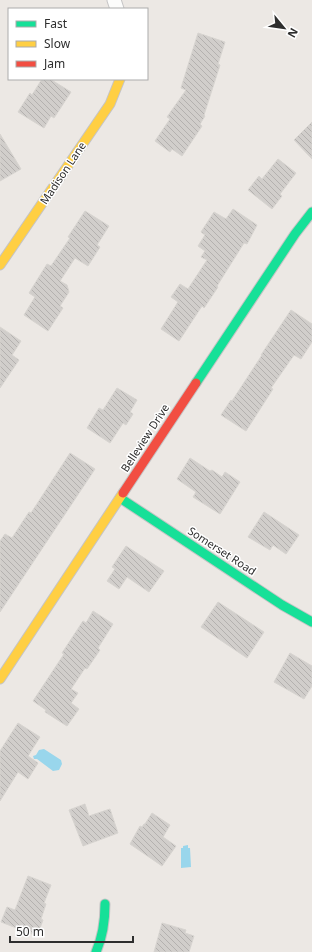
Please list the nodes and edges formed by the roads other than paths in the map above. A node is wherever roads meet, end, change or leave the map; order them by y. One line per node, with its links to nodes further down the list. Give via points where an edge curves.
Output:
1 (120, 80): 3 (street, Madison Lane, via 110,104)
2 (312, 212): 4 (street, Belleview Drive)
3 (0, 265)
4 (120, 498): 5 (street, Somerset Road); 6 (street, Belleview Drive)
5 (312, 622)
6 (0, 679)
7 (105, 904): 8 (street, via 102,939)
8 (96, 952)

